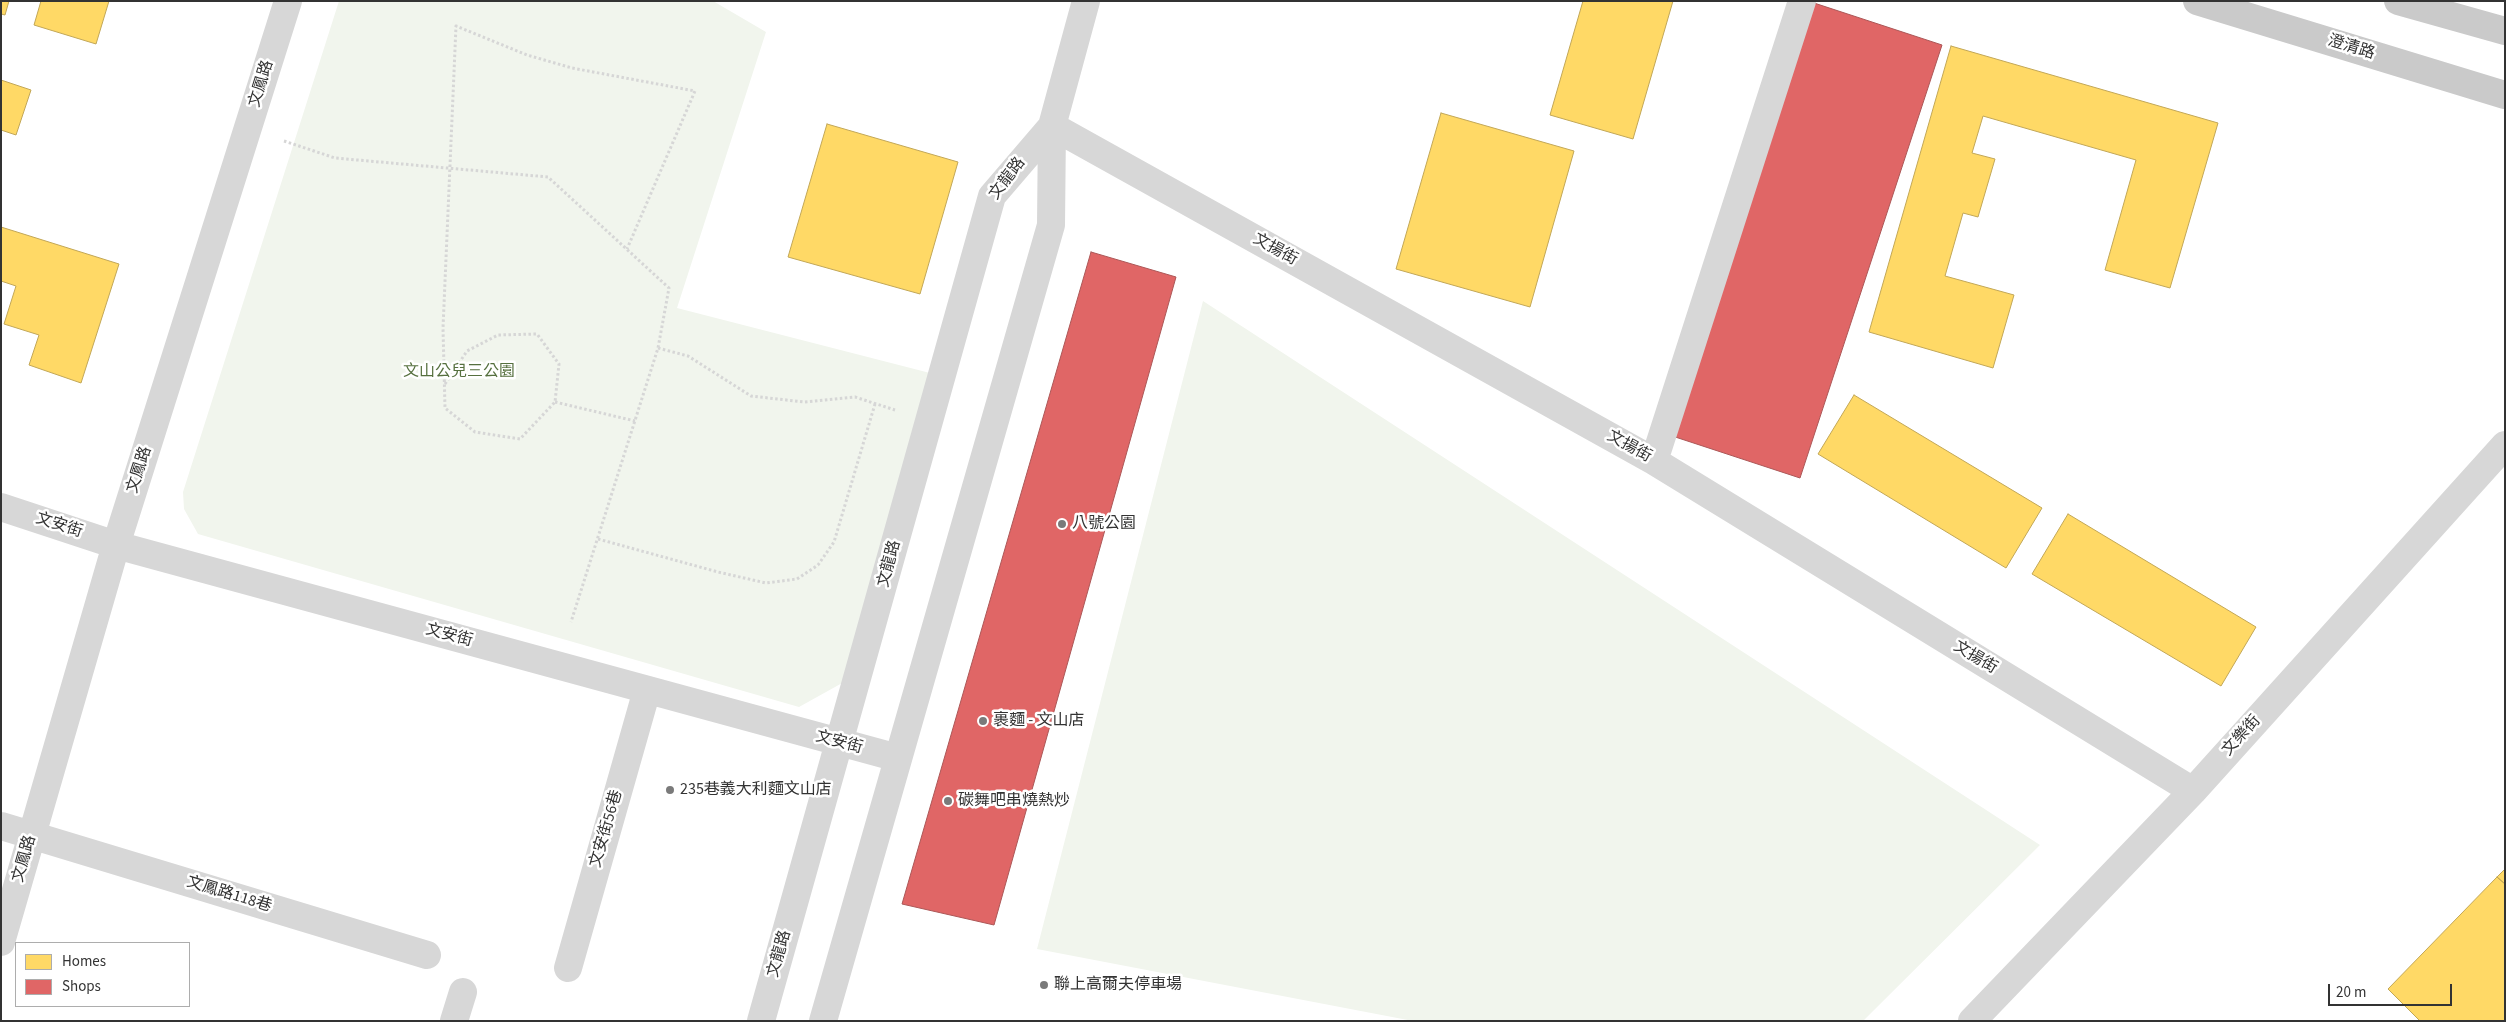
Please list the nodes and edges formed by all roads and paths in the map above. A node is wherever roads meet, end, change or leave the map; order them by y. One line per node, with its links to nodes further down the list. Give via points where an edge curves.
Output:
1 (288, 1): 22 (street, 文鳳路)
2 (1086, 1): 8 (street, 文龍路)
3 (1802, 1): 19 (street)
4 (2197, 1): 7 (main road, 澄清路)
5 (2398, 1): 6 (main road)
6 (2505, 31)
7 (2505, 95)
8 (1052, 126): 17 (street, 文龍路, via 992,196); 19 (street, 文揚街); 26 (street, 文龍路, via 1051,225)
9 (284, 141): 10 (path, via 335,158)
10 (448, 168): 11 (path, via 548,177); 11 (path, via 456,26 563,66 695,91); 13 (path, via 443,328)
11 (627, 249): 12 (path, via 669,288)
12 (658, 348): 15 (path, via 688,356 751,396 804,402 855,397); 16 (path)
13 (445, 384): 14 (path, via 445,408 475,432 520,439); 14 (path, via 467,351 498,335 537,334 558,364)
14 (554, 402): 16 (path)
15 (875, 404): 17 (path); 21 (path, via 834,542 818,565 797,579 766,583)
16 (635, 421): 21 (path)
17 (929, 422): 25 (street, 文龍路)
18 (2505, 445): 27 (street, 文樂街)
19 (1654, 461): 27 (street, 文揚街)
20 (1, 508): 22 (street, 文安街)
21 (598, 539): 23 (path)
22 (116, 545): 24 (street, 文安街); 29 (street, 文鳳路)
23 (571, 622)
24 (647, 690): 25 (street, 文安街); 32 (street, 文安街56巷)
25 (840, 744): 26 (street, 文安街); 35 (street, 文龍路)
26 (898, 758): 36 (street, 文龍路)
27 (2193, 791): 37 (street, 文樂街)
28 (1, 826): 29 (street, 文鳳路118巷)
29 (32, 836): 30 (street, 文鳳路); 31 (street, 文鳳路118巷)
30 (1, 942)
31 (427, 955)
32 (568, 968)
33 (463, 992): 34 (street)
34 (454, 1021)
35 (761, 1021)
36 (822, 1021)
37 (1972, 1021)

